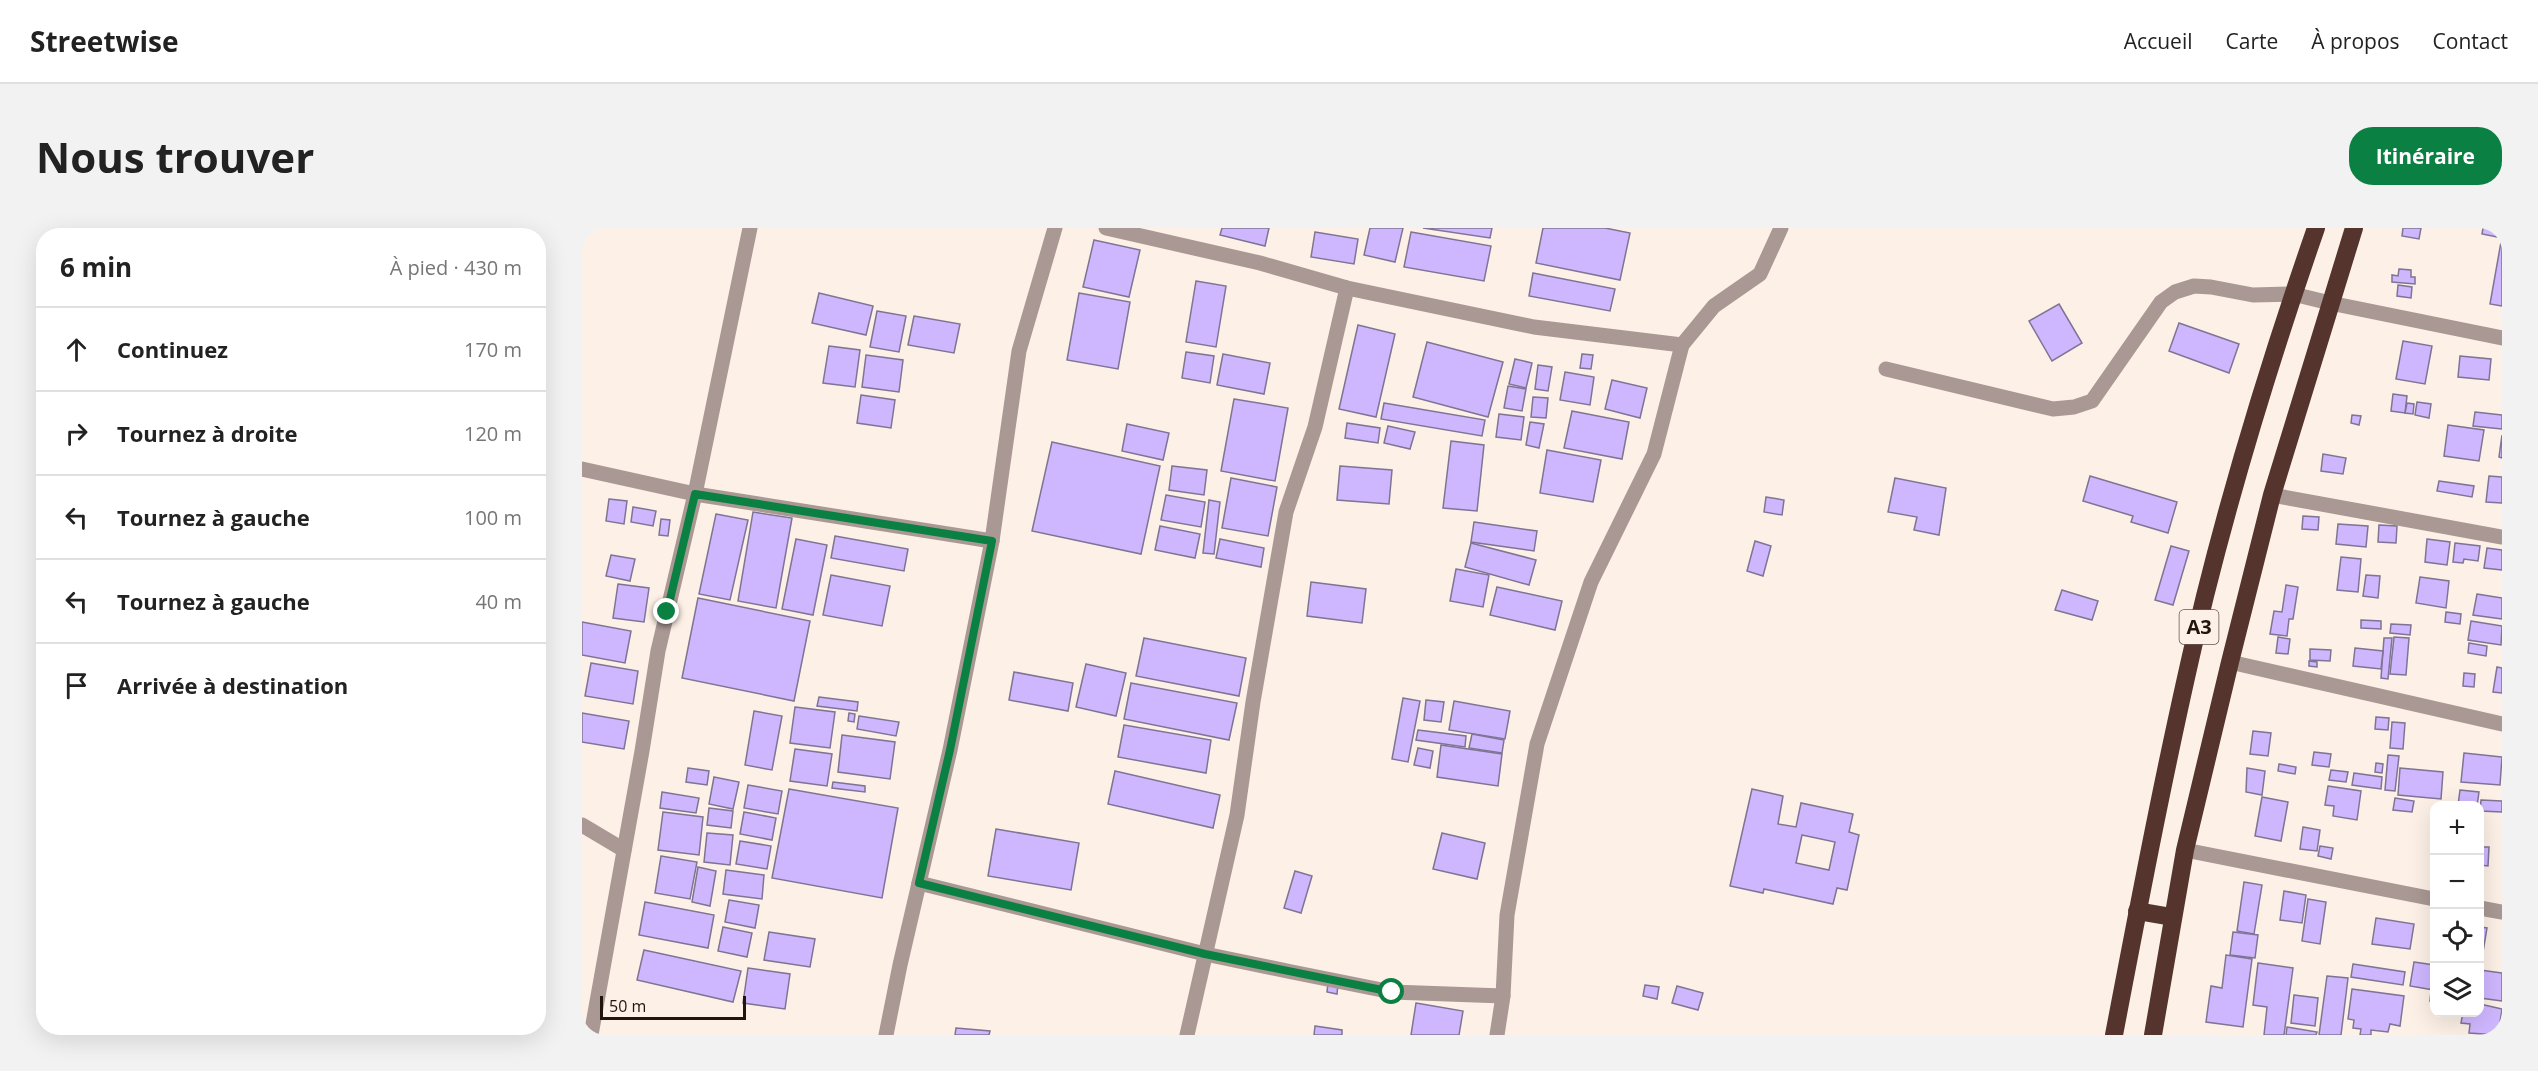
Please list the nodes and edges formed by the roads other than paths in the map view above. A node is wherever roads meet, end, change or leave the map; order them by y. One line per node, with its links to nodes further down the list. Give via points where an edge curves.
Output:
1 (750, 228): 14 (street)
2 (1055, 228): 17 (street, via 1019,351)
3 (1106, 228): 7 (street, via 1260,263)
4 (1781, 228): 11 (street, via 1761,274 1714,306)
5 (2316, 228): 8 (highway, A3)
6 (2354, 228): 9 (highway, A3)
7 (1347, 288): 11 (street, via 1534,327); 29 (street, via 1315,427 1286,512 1252,702 1237,815)
8 (2293, 294): 9 (street); 12 (street, via 2253,295 2194,286 2175,292 2161,302 2092,400 2074,407 2053,409); 26 (highway, A3, via 2205,596)
9 (2330, 303): 10 (street); 15 (highway, A3)
10 (2502, 338)
11 (1682, 345): 30 (street, via 1654,454 1591,582 1537,744 1507,915)
12 (1886, 369)
13 (582, 469): 14 (street)
14 (695, 494): 17 (street); 21 (street, via 658,651)
15 (2272, 495): 16 (street); 18 (highway, A3)
16 (2502, 537)
17 (992, 541): 23 (street)
18 (2230, 662): 19 (street); 22 (highway, A3)
19 (2502, 724)
20 (582, 825): 21 (street)
21 (624, 850): 31 (street)
22 (2185, 850): 24 (street); 28 (highway, A3)
23 (919, 883): 29 (street); 32 (street)
24 (2430, 898)
25 (2484, 909): 27 (street)
26 (2137, 911): 28 (highway); 35 (highway, A3)
27 (2502, 912)
28 (2172, 917): 36 (highway, A3)
29 (1205, 954): 30 (street, via 1392,992); 33 (street)
30 (1503, 996): 34 (street)
31 (591, 1035)
32 (886, 1035)
33 (1187, 1035)
34 (1497, 1035)
35 (2114, 1035)
36 (2153, 1035)

